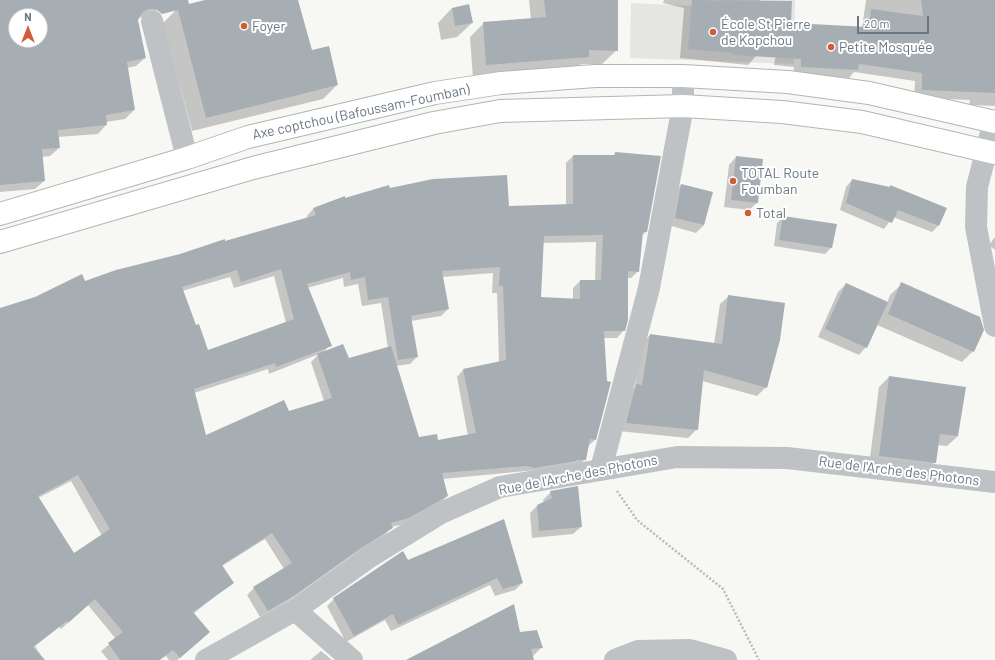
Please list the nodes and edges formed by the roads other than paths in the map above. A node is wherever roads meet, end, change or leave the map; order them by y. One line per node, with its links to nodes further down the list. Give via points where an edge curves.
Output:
1 (152, 21): 8 (street)
2 (683, 76): 3 (street); 4 (highway, Axe coptchou (Bafoussam-Foumban), via 595,76 501,83 435,93); 5 (highway, Axe coptchou (Bafoussam-Foumban), via 788,82 869,93)
3 (683, 106): 6 (highway, Axe coptchou (Bafoussam-Foumban), via 500,111 434,123); 7 (highway, Axe coptchou (Bafoussam-Foumban), via 782,112 862,122); 12 (street, via 649,288)
4 (364, 109): 6 (highway); 8 (highway, Axe coptchou (Bafoussam-Foumban), via 248,137)
5 (994, 122): 7 (street)
6 (374, 140): 10 (highway, Axe coptchou (Bafoussam-Foumban), via 253,168)
7 (990, 152): 11 (street, via 977,187 976,227)
8 (187, 158): 9 (highway, Axe coptchou (Bafoussam-Foumban))
9 (0, 214)
10 (0, 242)
11 (995, 326)
12 (601, 469): 13 (street, Rue de l'Arche des Photons, via 677,457 787,458); 14 (street, Rue de l'Arche des Photons, via 500,487 441,513 368,558)
13 (995, 482)
14 (295, 610): 15 (street, Rue de l'Arche des Photons); 16 (street)
15 (206, 660)
16 (352, 660)
17 (615, 660): 18 (street, via 638,651 690,650)
18 (726, 660)

